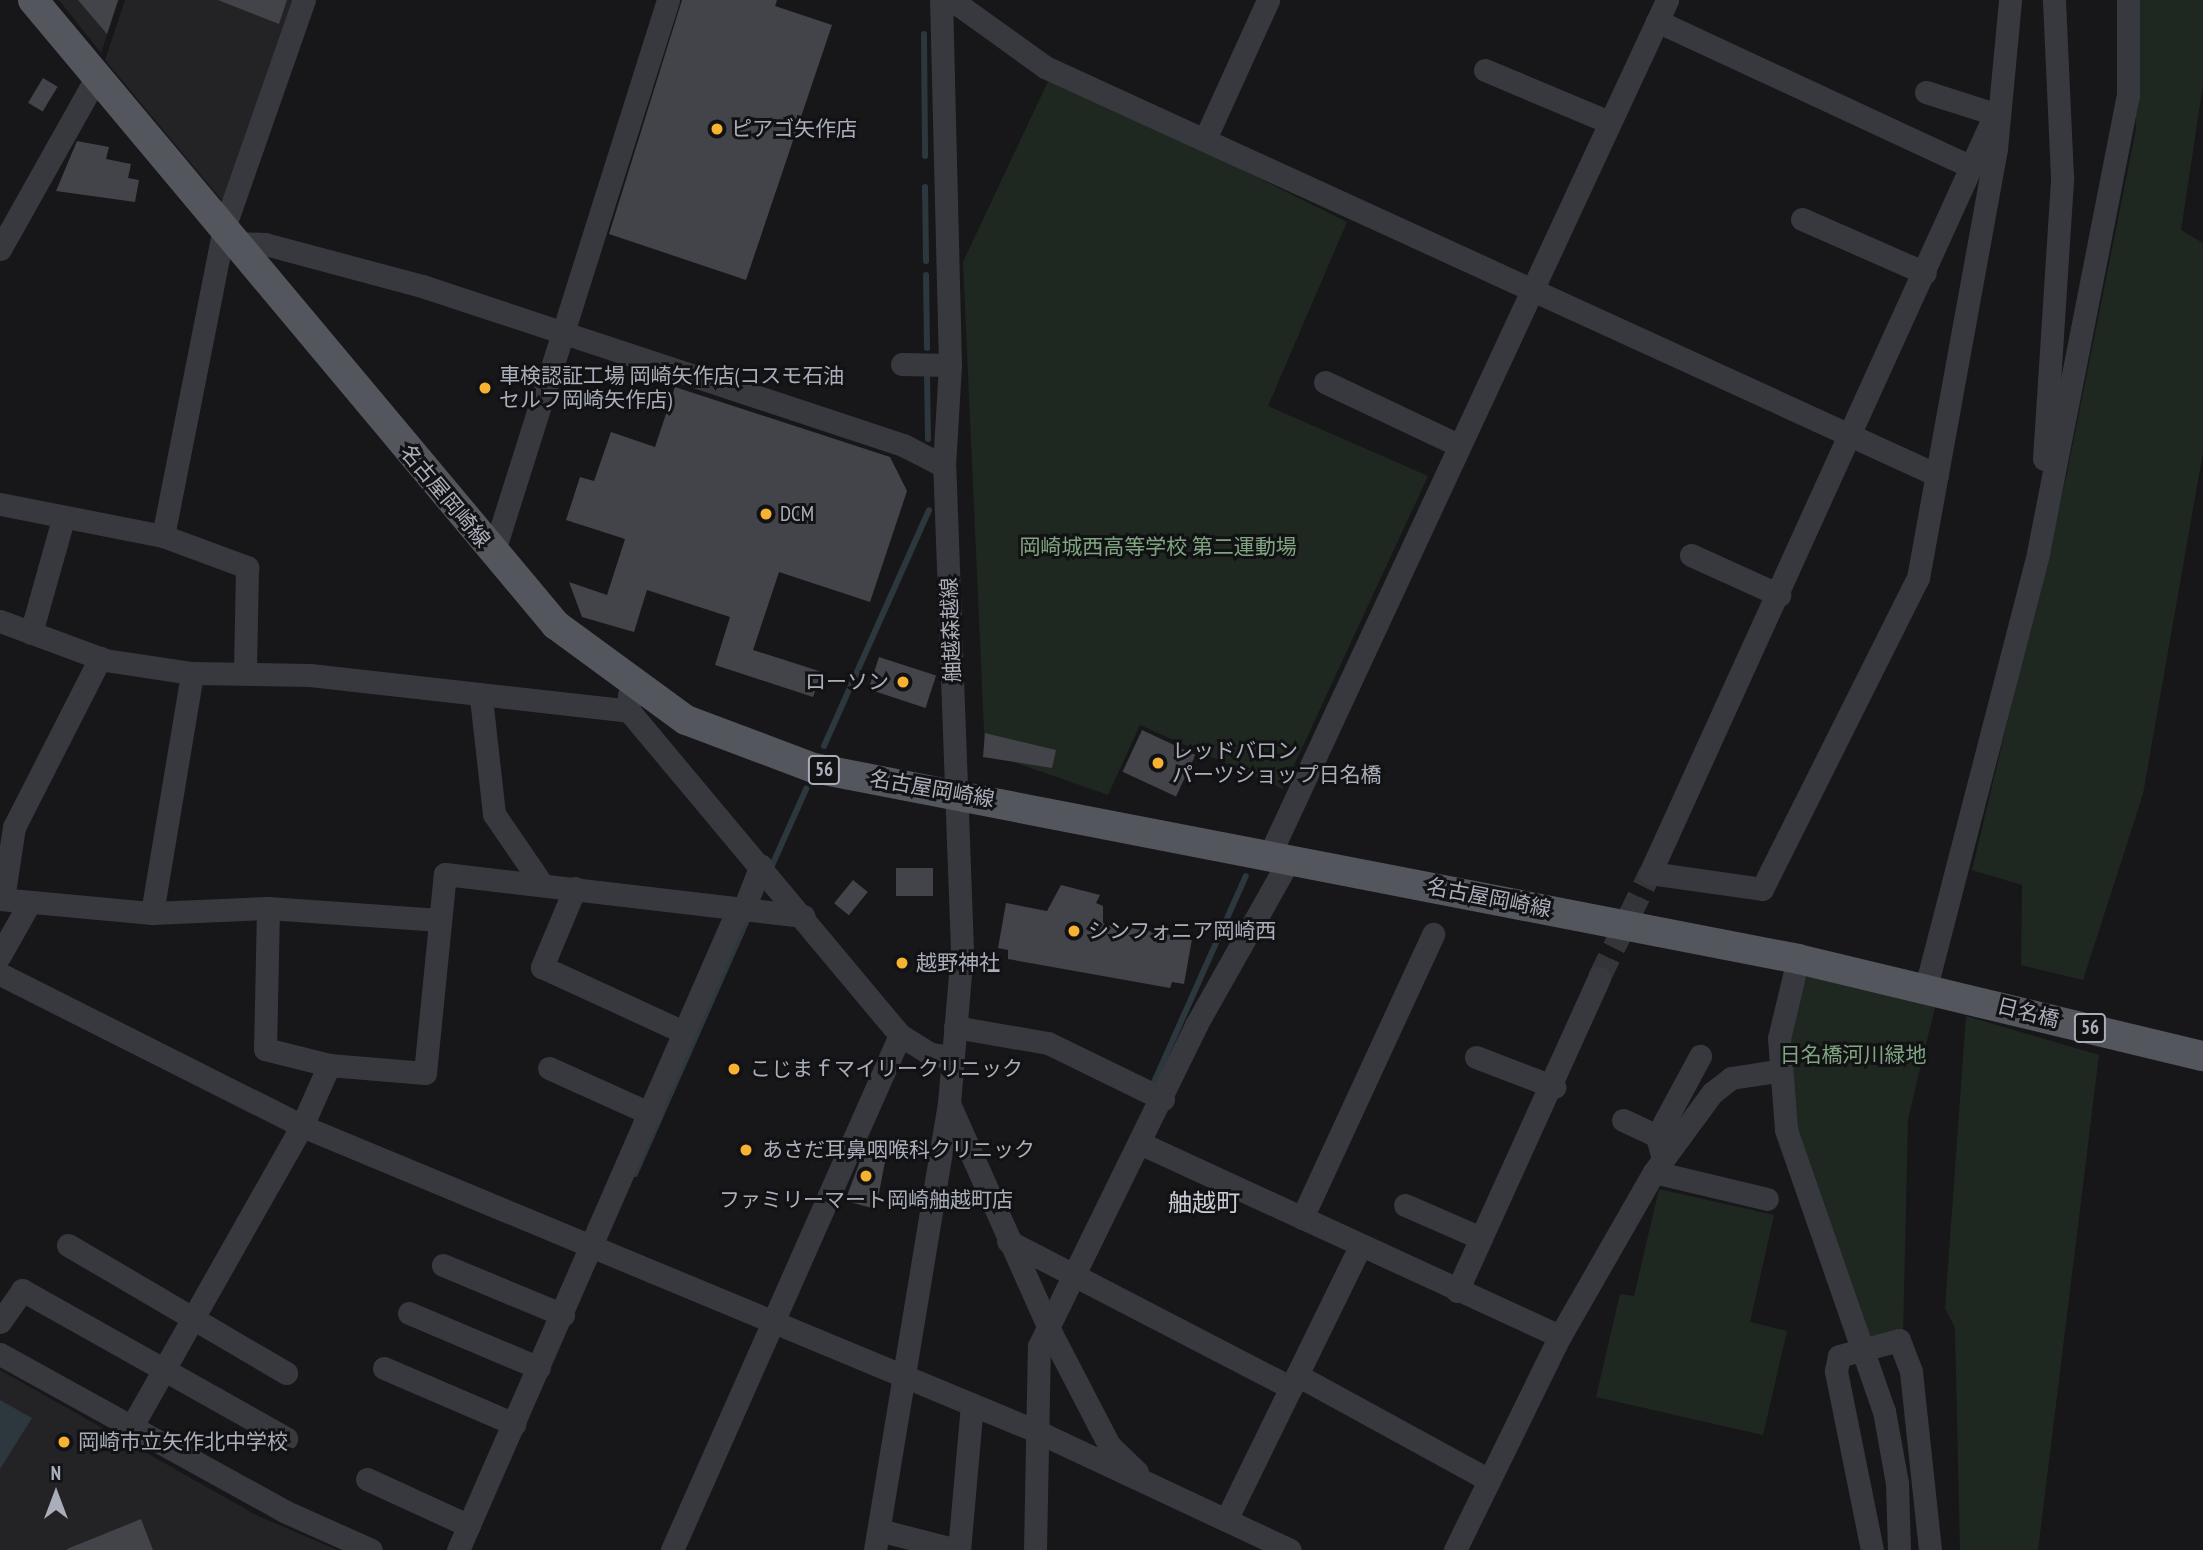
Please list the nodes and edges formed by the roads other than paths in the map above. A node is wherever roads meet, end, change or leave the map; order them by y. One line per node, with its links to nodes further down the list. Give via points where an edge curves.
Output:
1 (33, 0): 11 (main road, 名古屋岡崎線 / 56)
2 (304, 0): 18 (street)
3 (668, 0): 22 (street)
4 (1268, 0): 15 (street)
5 (2010, 0): 13 (street, via 2011,35)
6 (2054, 0): 33 (street, via 2062,177)
7 (2128, 0): 33 (street, via 2129,96)
8 (949, 1): 15 (street, via 1045,66); 24 (street, 舳越森越線)
9 (1662, 10): 14 (street); 16 (street)
10 (1485, 70): 14 (street)
11 (96, 78): 18 (main road, 名古屋岡崎線 / 56); 19 (street)
12 (1926, 92): 13 (street)
13 (1995, 114): 16 (street); 29 (street, via 1996,149)
14 (1609, 122): 21 (street)
15 (1205, 139): 21 (street)
16 (1972, 167): 20 (street)
17 (1802, 219): 20 (street)
18 (230, 235): 22 (street, via 422,286); 32 (street); 34 (main road, 名古屋岡崎線 / 56)
19 (0, 249)
20 (1925, 273): 26 (street)
21 (1532, 289): 26 (street); 27 (street)
22 (565, 334): 28 (street, via 904,445); 34 (street)
23 (902, 364): 24 (street)
24 (950, 365): 28 (street, 舳越森越線)
25 (1325, 382): 27 (street)
26 (1853, 435): 29 (street); 36 (street)
27 (1458, 445): 46 (street)
28 (944, 466): 45 (street, 舳越森越線)
29 (1937, 475): 36 (street, via 1918,578 1762,889 1650,873)
30 (0, 504): 31 (street)
31 (62, 519): 32 (street); 38 (street)
32 (163, 536): 40 (street, via 247,567)
33 (2038, 553): 62 (street)
34 (493, 554): 42 (main road, 名古屋岡崎線 / 56, via 556,625)
35 (1691, 555): 36 (street)
36 (1779, 595)
37 (0, 621): 38 (street)
38 (30, 633): 39 (street)
39 (100, 658): 41 (street); 50 (street, via 14,827)
40 (245, 671): 41 (street); 43 (street)
41 (192, 673): 54 (street)
42 (629, 682): 44 (street); 45 (main road, 名古屋岡崎線 / 56, via 686,720 814,768)
43 (481, 698): 44 (street); 48 (street, via 494,814)
44 (629, 711): 47 (street)
45 (956, 795): 46 (main road, 名古屋岡崎線 / 56); 64 (street, 舳越森越線, via 962,950)
46 (1280, 858): 59 (main road, 名古屋岡崎線 / 56); 75 (street)
47 (766, 871): 53 (street); 55 (street)
48 (541, 883): 49 (street); 56 (street, via 445,874)
49 (575, 888): 53 (street); 65 (street, via 542,967)
50 (1, 899): 51 (street)
51 (30, 902): 54 (street); 58 (street)
52 (268, 908): 54 (street); 56 (street); 71 (street, via 265,1049)
53 (746, 911): 55 (street); 65 (street)
54 (152, 913)
55 (804, 916): 66 (street)
56 (440, 920): 71 (street, via 425,1073)
57 (1433, 934): 84 (street)
58 (0, 955)
59 (1798, 959): 62 (main road, 名古屋岡崎線 / 56); 73 (street)
60 (0, 974): 79 (street)
61 (1599, 978): 74 (street)
62 (1926, 987): 63 (main road, 名古屋岡崎線 / 56)
63 (1976, 1000): 68 (main road, 日名橋 / 56)
64 (955, 1027): 69 (street, 舳越森越線); 75 (street, via 1048,1042)
65 (683, 1032): 77 (street)
66 (900, 1035): 69 (street, via 930,1054); 96 (street)
67 (1700, 1056): 81 (street)
68 (2203, 1056)
69 (951, 1057): 76 (street, 舳越森越線)
70 (1476, 1057): 74 (street)
71 (329, 1065): 79 (street)
72 (549, 1068): 77 (street)
73 (1777, 1071): 81 (street, via 1731,1078); 100 (street, via 1786,1130)
74 (1553, 1087): 85 (street)
75 (1163, 1099): 80 (street)
76 (949, 1103): 86 (street); 106 (street, 舳越森越線)
77 (651, 1114): 89 (street)
78 (1623, 1120): 81 (street)
79 (302, 1126): 89 (street); 94 (street)
80 (1142, 1144): 84 (street); 91 (street)
81 (1658, 1156): 82 (street); 99 (street)
82 (1767, 1199)
83 (1405, 1205): 85 (street)
84 (1302, 1218): 88 (street)
85 (1481, 1238): 92 (street)
86 (1008, 1241): 91 (street); 98 (street)
87 (68, 1245): 94 (street)
88 (1361, 1245): 92 (street); 107 (street)
89 (593, 1246): 95 (street); 96 (street)
90 (443, 1265): 95 (street)
91 (1079, 1273): 98 (street); 107 (street)
92 (1457, 1291): 99 (street)
93 (409, 1313): 104 (street)
94 (195, 1315): 102 (street); 105 (street)
95 (563, 1315): 104 (street)
96 (773, 1321): 106 (street); 121 (street)
97 (0, 1322): 102 (street, via 22,1290)
98 (1051, 1332): 111 (street, via 1039,1346); 115 (street, via 1109,1445)
99 (1560, 1336): 114 (street)
100 (1866, 1345): 126 (street, via 1839,1356 1836,1371); 127 (street, via 1897,1483); 128 (street, via 1899,1340 1911,1372)
101 (0, 1354): 110 (street)
102 (166, 1366): 110 (street); 112 (street)
103 (384, 1368): 109 (street)
104 (539, 1368): 109 (street)
105 (286, 1373)
106 (906, 1380): 108 (street); 118 (street, 舳越森越線)
107 (1294, 1382): 114 (street); 116 (street)
108 (972, 1405): 111 (street); 122 (street)
109 (514, 1424): 117 (street)
110 (132, 1426): 119 (street, via 284,1511)
111 (1036, 1431): 115 (street); 123 (street)
112 (286, 1438)
113 (367, 1479): 117 (street)
114 (1489, 1480): 125 (street)
115 (1183, 1502): 116 (street)
116 (1226, 1520): 124 (street)
117 (469, 1526): 120 (street)
118 (877, 1540): 122 (street)
119 (371, 1550)
120 (458, 1550)
121 (672, 1550)
122 (958, 1550)
123 (1035, 1550)
124 (1289, 1550)
125 (1455, 1550)
126 (1872, 1550)
127 (1899, 1550)
128 (1930, 1550)

